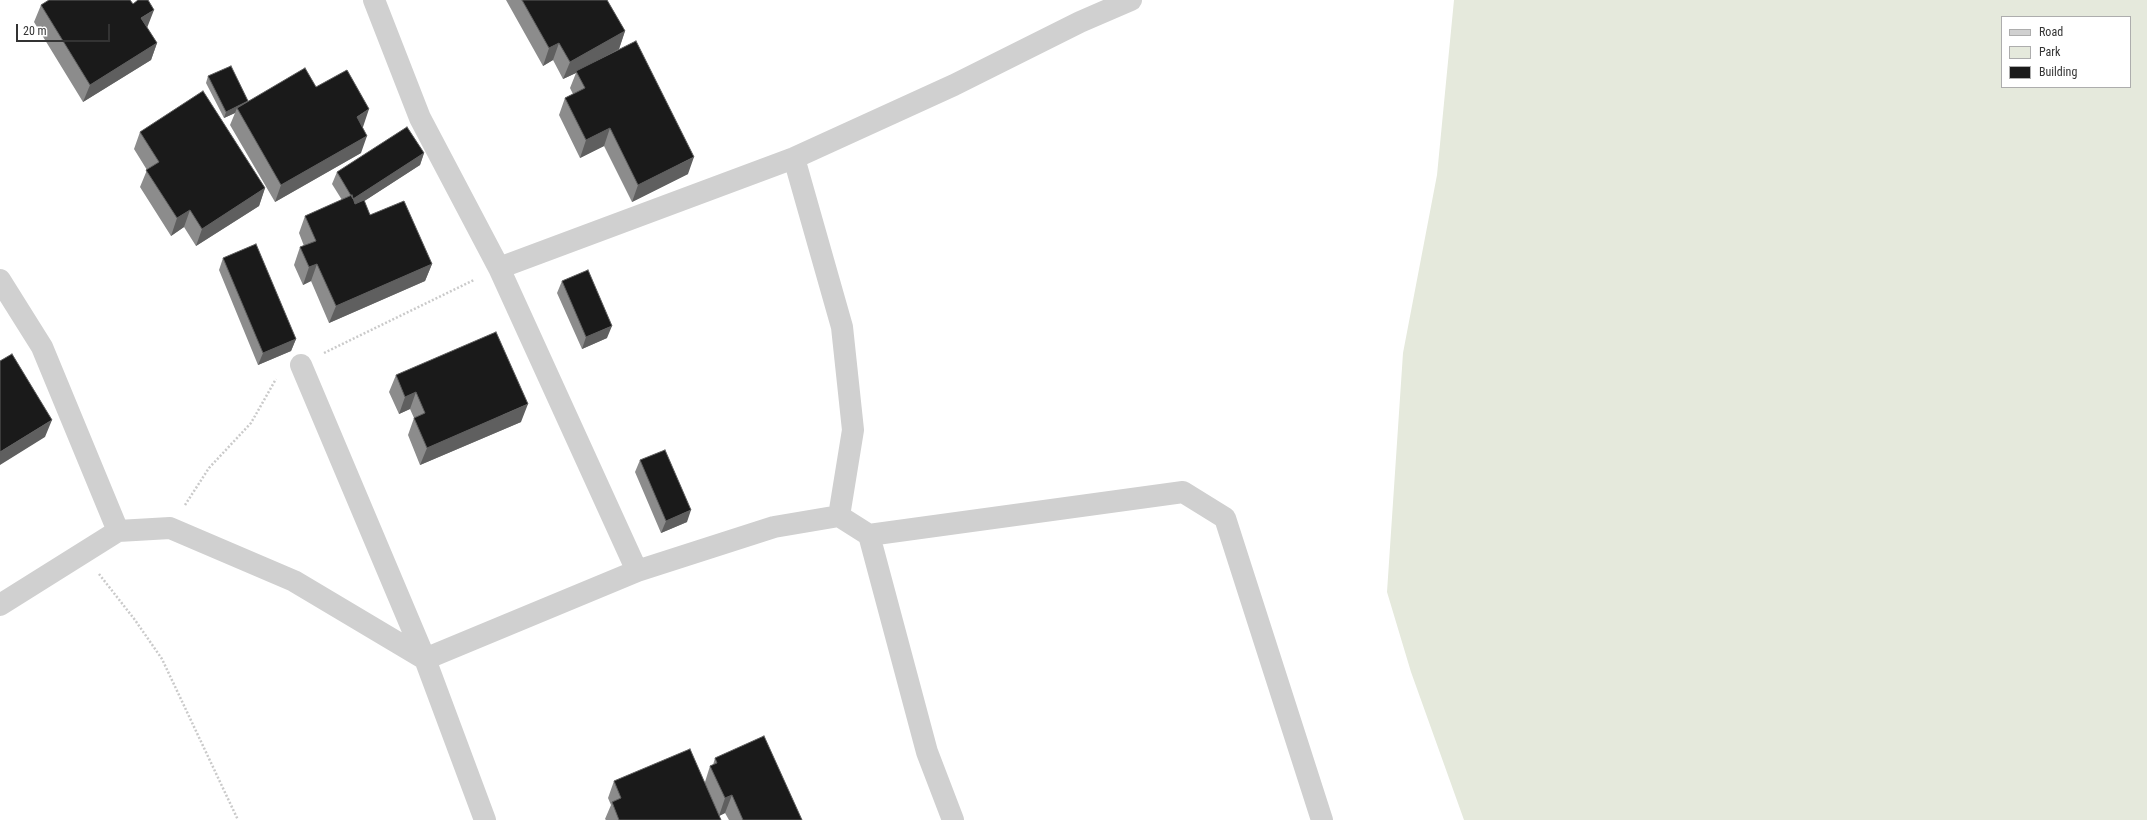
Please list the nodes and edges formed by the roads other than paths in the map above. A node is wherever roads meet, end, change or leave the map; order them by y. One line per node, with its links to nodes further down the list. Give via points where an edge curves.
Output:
1 (374, 0): 4 (street, via 420,118)
2 (1131, 0): 3 (street)
3 (794, 158): 4 (street); 7 (street, via 842,327 853,430)
4 (499, 268): 10 (street)
5 (0, 280): 8 (street, via 42,346)
6 (302, 365): 12 (street)
7 (839, 516): 9 (street); 10 (street, via 774,527)
8 (118, 531): 11 (street); 12 (street, via 170,528 294,581)
9 (869, 535): 14 (street, via 927,752); 15 (street, via 1184,492 1225,518)
10 (637, 571): 12 (street)
11 (0, 605)
12 (425, 659): 13 (street)
13 (485, 820)
14 (953, 820)
15 (1322, 820)

